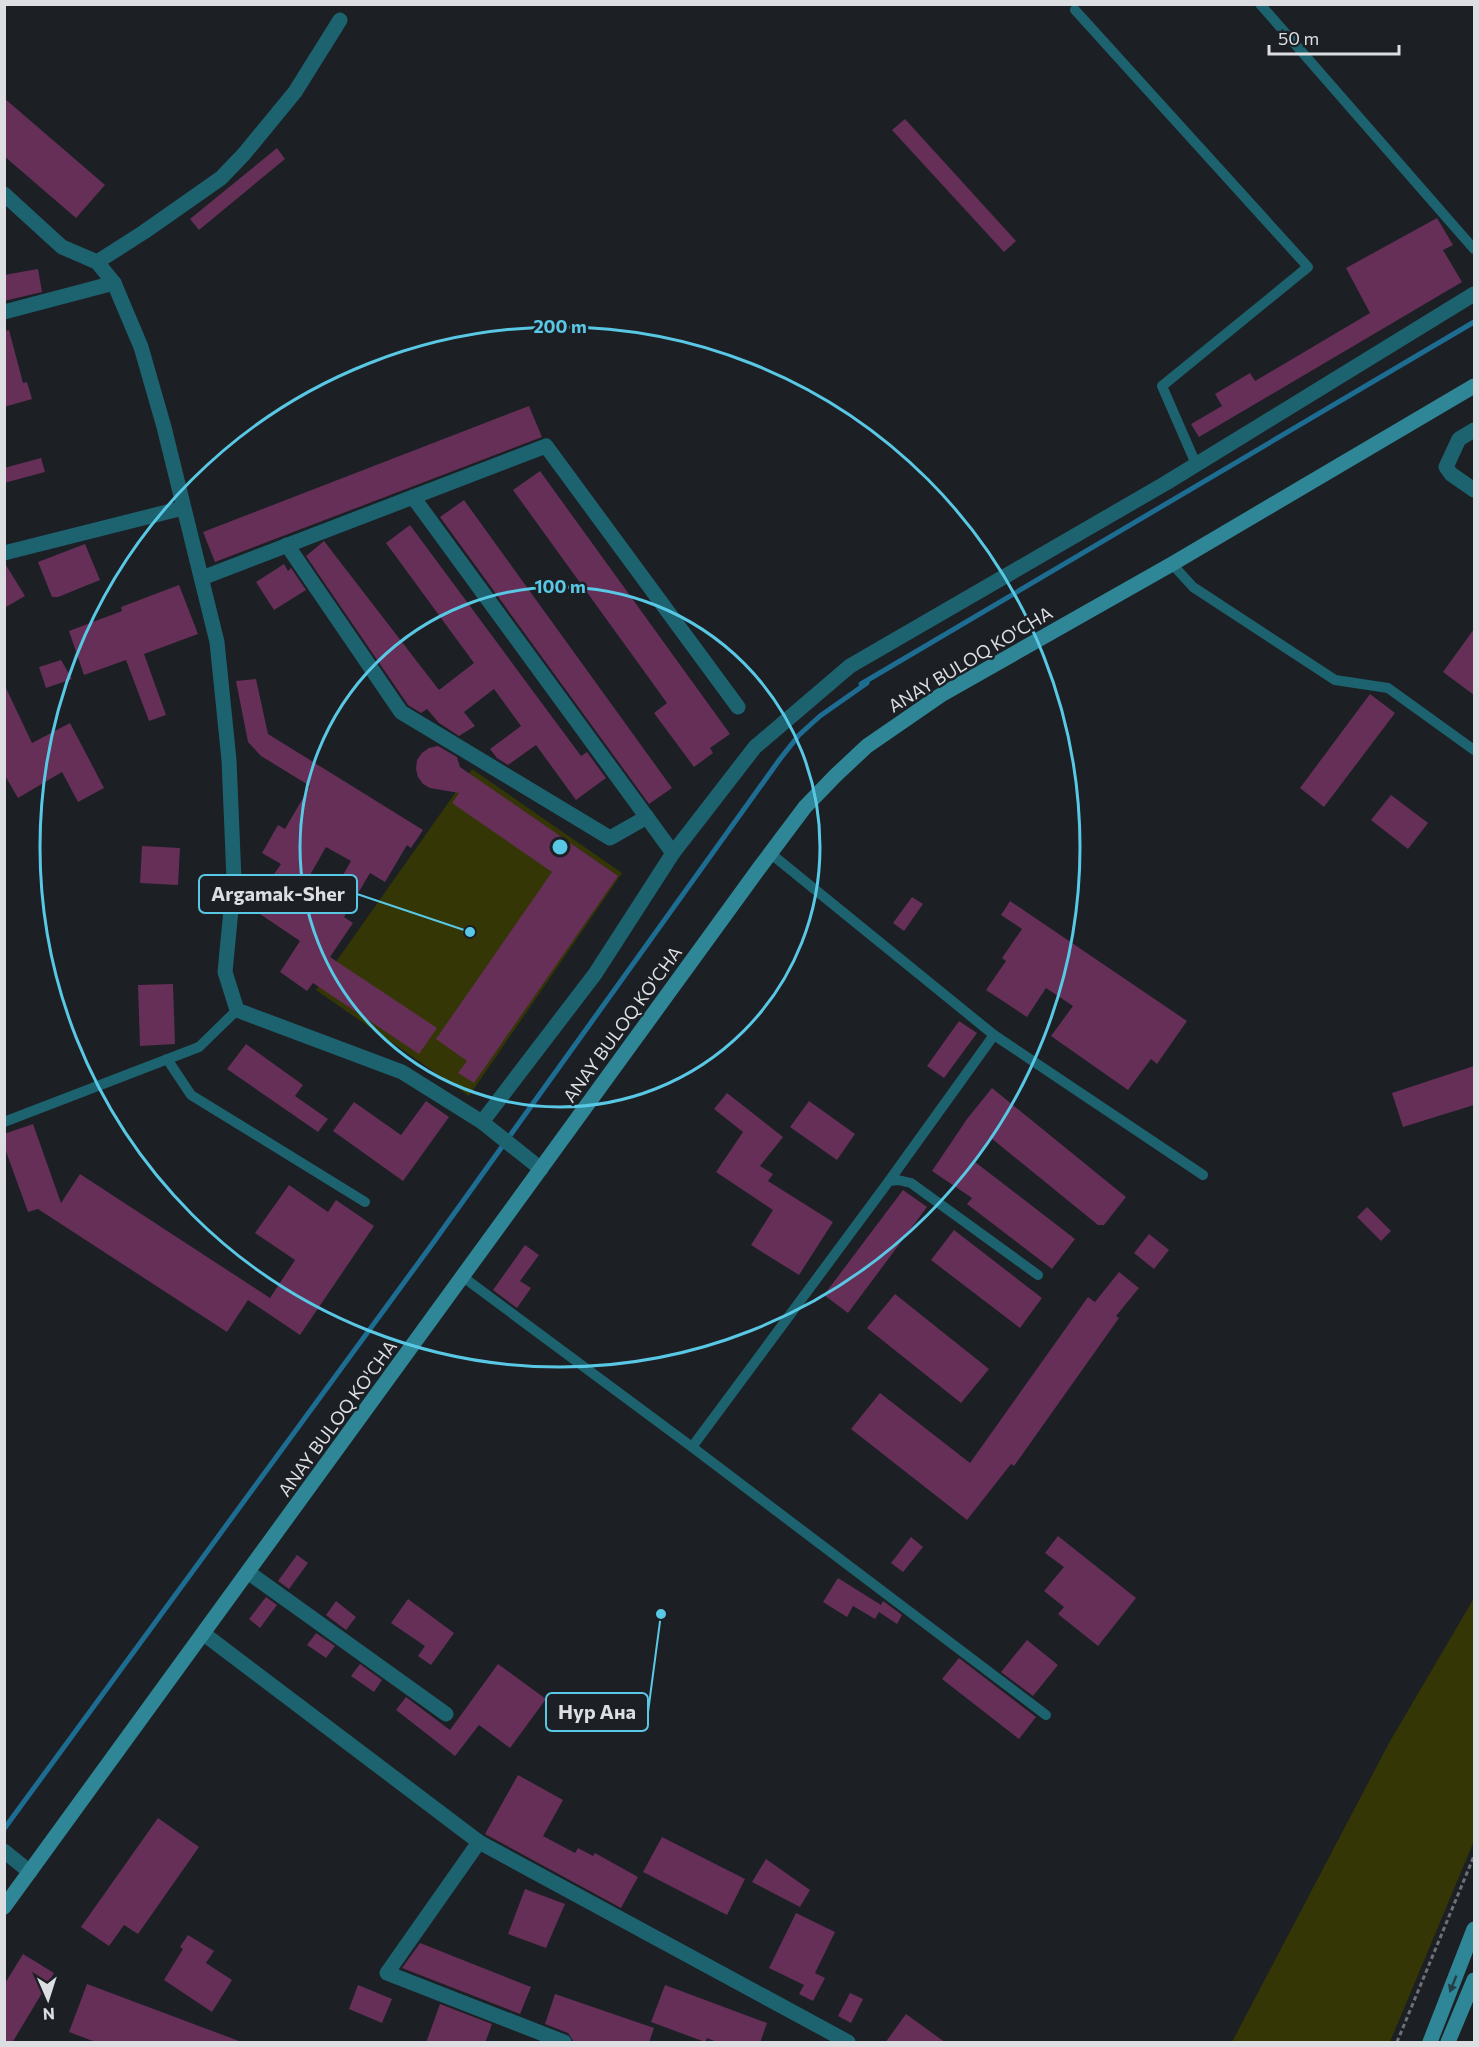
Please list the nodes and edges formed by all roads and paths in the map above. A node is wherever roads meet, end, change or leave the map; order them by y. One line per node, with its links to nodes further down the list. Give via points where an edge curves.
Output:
1 (1260, 4): 5 (lane)
2 (1075, 10): 12 (lane, via 1308,267 1162,386)
3 (340, 20): 6 (street, via 296,92 221,178)
4 (4, 194): 6 (street, via 62,247)
5 (1474, 249)
6 (97, 262): 7 (street)
7 (114, 283): 9 (street); 15 (street, via 141,347)
8 (1474, 294): 12 (street)
9 (4, 312)
10 (1474, 386): 18 (main road, ANAY BULOQ KO'CHA)
11 (1474, 430): 13 (street, via 1459,439 1446,467)
12 (1196, 464): 23 (street, via 850,666 755,747)
13 (1474, 490)
14 (413, 497): 16 (street); 20 (street, via 546,446); 22 (street)
15 (183, 508): 17 (street); 19 (street)
16 (286, 545): 19 (street); 22 (street, via 401,712 610,838)
17 (4, 553)
18 (1172, 564): 21 (lane, via 1193,587 1335,680 1388,688); 24 (main road, ANAY BULOQ KO'CHA, via 941,695 867,746 805,807)
19 (202, 578): 25 (street, via 218,642 229,760 234,879 225,972)
20 (738, 706)
21 (1472, 744)
22 (647, 818): 23 (street)
23 (673, 853): 29 (street, via 595,974)
24 (770, 853): 26 (lane); 30 (main road, ANAY BULOQ KO'CHA)
25 (237, 1010): 27 (lane, via 200,1047); 29 (street, via 402,1072)
26 (994, 1035): 31 (lane); 32 (lane)
27 (167, 1059): 28 (lane); 33 (lane, via 191,1095)
28 (4, 1122)
29 (482, 1122): 30 (street)
30 (541, 1169): 35 (main road, ANAY BULOQ KO'CHA)
31 (1203, 1175)
32 (889, 1181): 34 (lane, via 911,1183); 36 (lane)
33 (365, 1202)
34 (1038, 1275)
35 (463, 1278): 36 (lane); 37 (main road, ANAY BULOQ KO'CHA)
36 (692, 1447): 40 (lane)
37 (249, 1573): 38 (main road, ANAY BULOQ KO'CHA); 39 (street)
38 (204, 1634): 41 (street); 44 (main road, ANAY BULOQ KO'CHA)
39 (446, 1714)
40 (1046, 1715)
41 (478, 1842): 48 (street, via 387,1973); 49 (street)
42 (10, 1856): 44 (street)
43 (1474, 1856): 50 (path)
44 (30, 1872): 45 (main road, ANAY BULOQ KO'CHA)
45 (4, 1906)
46 (1474, 1929): 51 (main road, one-way to 51)
47 (1474, 1980): 52 (main road)
48 (564, 2043)
49 (848, 2043)
50 (1397, 2043)
51 (1430, 2043)
52 (1448, 2043)

